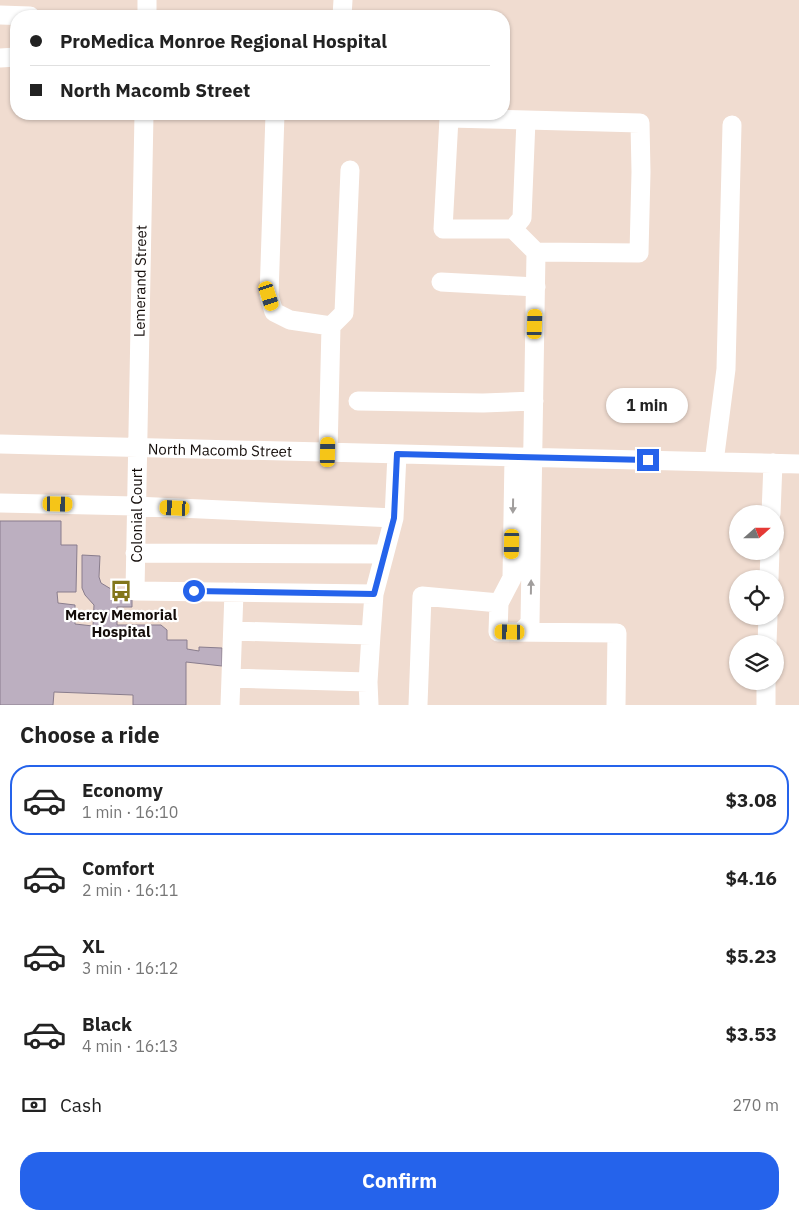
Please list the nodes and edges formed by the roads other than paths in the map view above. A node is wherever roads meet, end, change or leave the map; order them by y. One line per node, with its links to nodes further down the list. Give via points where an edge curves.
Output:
1 (144, 120): 16 (street, Lemerand Street)
2 (275, 120): 12 (street, via 269,296 274,312 290,320)
3 (449, 120): 8 (street, via 443,229)
4 (510, 120): 5 (street)
5 (526, 120): 8 (street, via 522,218); 9 (street, via 640,123 639,253)
6 (732, 125): 21 (street, via 726,369)
7 (350, 170): 12 (street, via 344,313)
8 (512, 229): 9 (street)
9 (536, 252): 11 (street)
10 (441, 282): 11 (street)
11 (536, 287): 14 (street)
12 (331, 326): 17 (street)
13 (358, 401): 14 (street)
14 (534, 401): 20 (street)
15 (0, 444): 16 (street, North Macomb Street)
16 (136, 448): 17 (street, North Macomb Street); 26 (street, Colonial Court)
17 (328, 452): 18 (street, North Macomb Street)
18 (397, 454): 19 (street, North Macomb Street); 27 (street)
19 (514, 457): 20 (street, North Macomb Street); 32 (street, one-way to 32, via 512,578)
20 (533, 458): 21 (street, North Macomb Street); 34 (street, one-way to 20, via 530,623)
21 (714, 462): 22 (street, North Macomb Street)
22 (772, 463): 23 (street, North Macomb Street); 25 (street)
23 (799, 464)
24 (0, 503): 26 (street)
25 (771, 505)
26 (136, 506): 27 (street); 28 (street, Colonial Court)
27 (394, 518): 29 (street)
28 (135, 553): 29 (street); 30 (street, Colonial Court, via 135,591)
29 (384, 554): 31 (street)
30 (234, 592): 31 (street, Colonial Court); 33 (street)
31 (374, 594): 35 (street)
32 (498, 603): 34 (street, via 498,632); 41 (street, via 422,596)
33 (233, 631): 35 (street); 36 (street)
34 (521, 632): 42 (street, via 617,632)
35 (371, 634): 37 (street)
36 (231, 678): 37 (street); 39 (street)
37 (368, 682): 40 (street)
38 (766, 690): 43 (street)
39 (230, 705)
40 (369, 705)
41 (418, 705)
42 (616, 705)
43 (766, 705)

